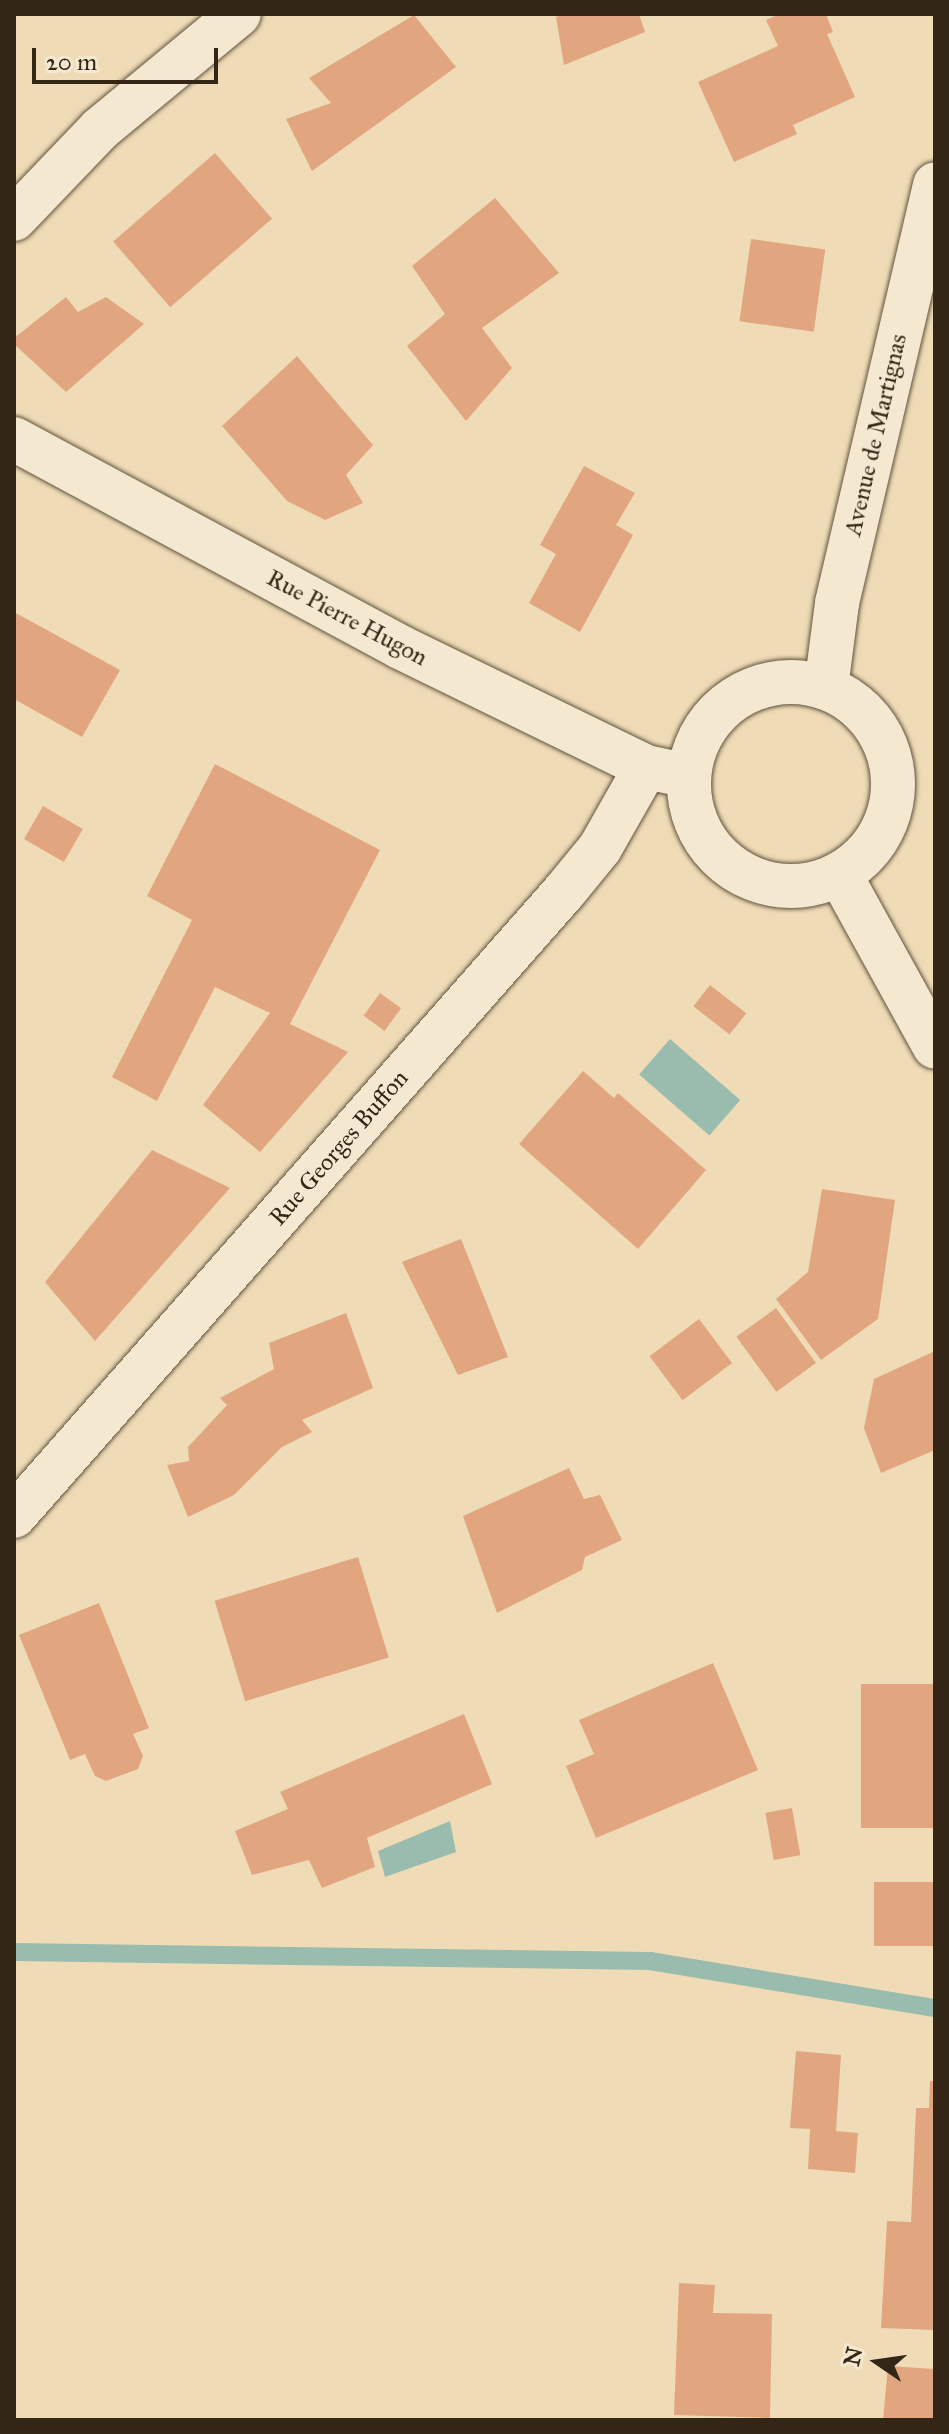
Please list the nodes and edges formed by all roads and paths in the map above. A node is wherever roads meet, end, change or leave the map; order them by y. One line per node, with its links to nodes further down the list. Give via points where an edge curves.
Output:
1 (239, 14): 3 (street, via 100,129)
2 (935, 184): 5 (street, Avenue de Martignas, via 837,603)
3 (14, 219)
4 (14, 439): 6 (street, Rue Pierre Hugon, via 400,647)
5 (826, 688): 7 (street, via 795,681 765,685 736,698 712,719 696,745); 8 (street, via 856,704 878,729 891,760 894,794 885,827 866,855)
6 (646, 767): 7 (street, Rue Pierre Hugon); 10 (street, Rue Georges Buffon, via 600,848 564,892)
7 (689, 776): 8 (street, via 691,807 702,836 722,861 749,878 779,887 810,885)
8 (840, 875): 9 (street)
9 (935, 1047)
10 (14, 1516)

